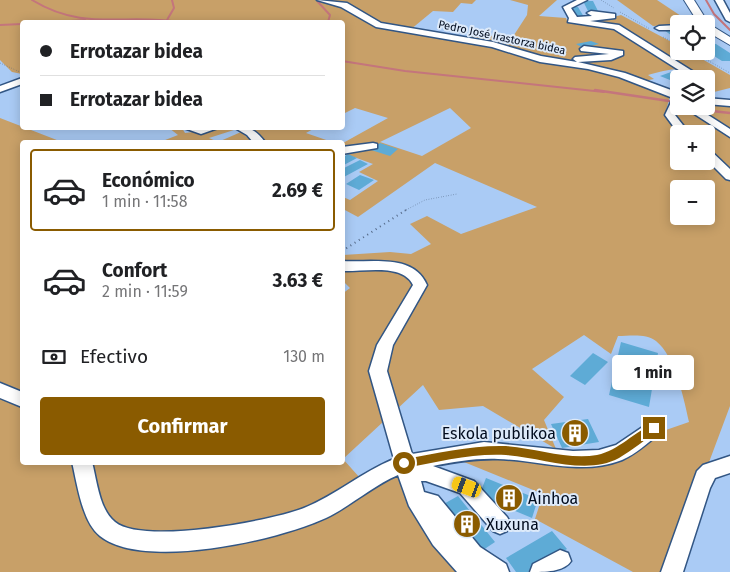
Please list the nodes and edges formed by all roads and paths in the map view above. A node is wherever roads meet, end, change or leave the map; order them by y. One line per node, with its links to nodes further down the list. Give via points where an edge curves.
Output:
1 (321, 0): 17 (street, Pedro José Irastorza bidea, via 344,5 379,25 493,45)
2 (583, 0): 9 (street, via 566,7)
3 (602, 0): 14 (path)
4 (683, 0): 6 (street)
5 (719, 0): 10 (street)
6 (691, 3): 8 (main road)
7 (591, 13): 9 (street, via 612,16)
8 (699, 15)
9 (574, 18): 20 (street, via 570,20 616,27)
10 (730, 20)
11 (670, 27): 12 (street)
12 (659, 28)
13 (715, 31): 15 (main road)
14 (670, 40)
15 (730, 42)
16 (584, 49): 17 (street, via 620,53 611,57)
17 (547, 60): 24 (street, Pedro José Irastorza bidea, via 588,66)
18 (707, 60): 22 (path)
19 (0, 63): 21 (path)
20 (685, 70)
21 (20, 72)
22 (730, 73)
23 (20, 82): 26 (street)
24 (645, 83): 25 (street); 27 (street, Pedro José Irastorza bidea)
25 (670, 85)
26 (0, 89)
27 (670, 93)
28 (715, 101): 29 (street)
29 (730, 102)
30 (670, 115): 32 (street)
31 (701, 115): 34 (street)
32 (678, 125)
33 (244, 130): 35 (street)
34 (730, 134)
35 (257, 140)
36 (373, 146): 37 (street)
37 (345, 151)
38 (715, 161): 39 (street)
39 (730, 176)
40 (457, 194): 41 (path, via 431,196)
41 (345, 249)
42 (345, 266): 48 (street, via 395,267 419,277 420,285 385,345 378,370)
43 (0, 390): 44 (street)
44 (20, 399)
45 (654, 428): 48 (street, via 615,455 595,460 480,450)
46 (730, 464): 55 (street, via 708,472 700,484)
47 (83, 465): 48 (street, via 97,515 108,530 126,539 152,543 206,538 307,516 370,478)
48 (405, 468): 49 (street); 50 (street, via 467,487)
49 (416, 499): 52 (street, via 441,538); 53 (street, via 431,502 472,554)
50 (500, 524)
51 (560, 561): 54 (street)
52 (472, 572)
53 (498, 572)
54 (542, 572)
55 (672, 572)

